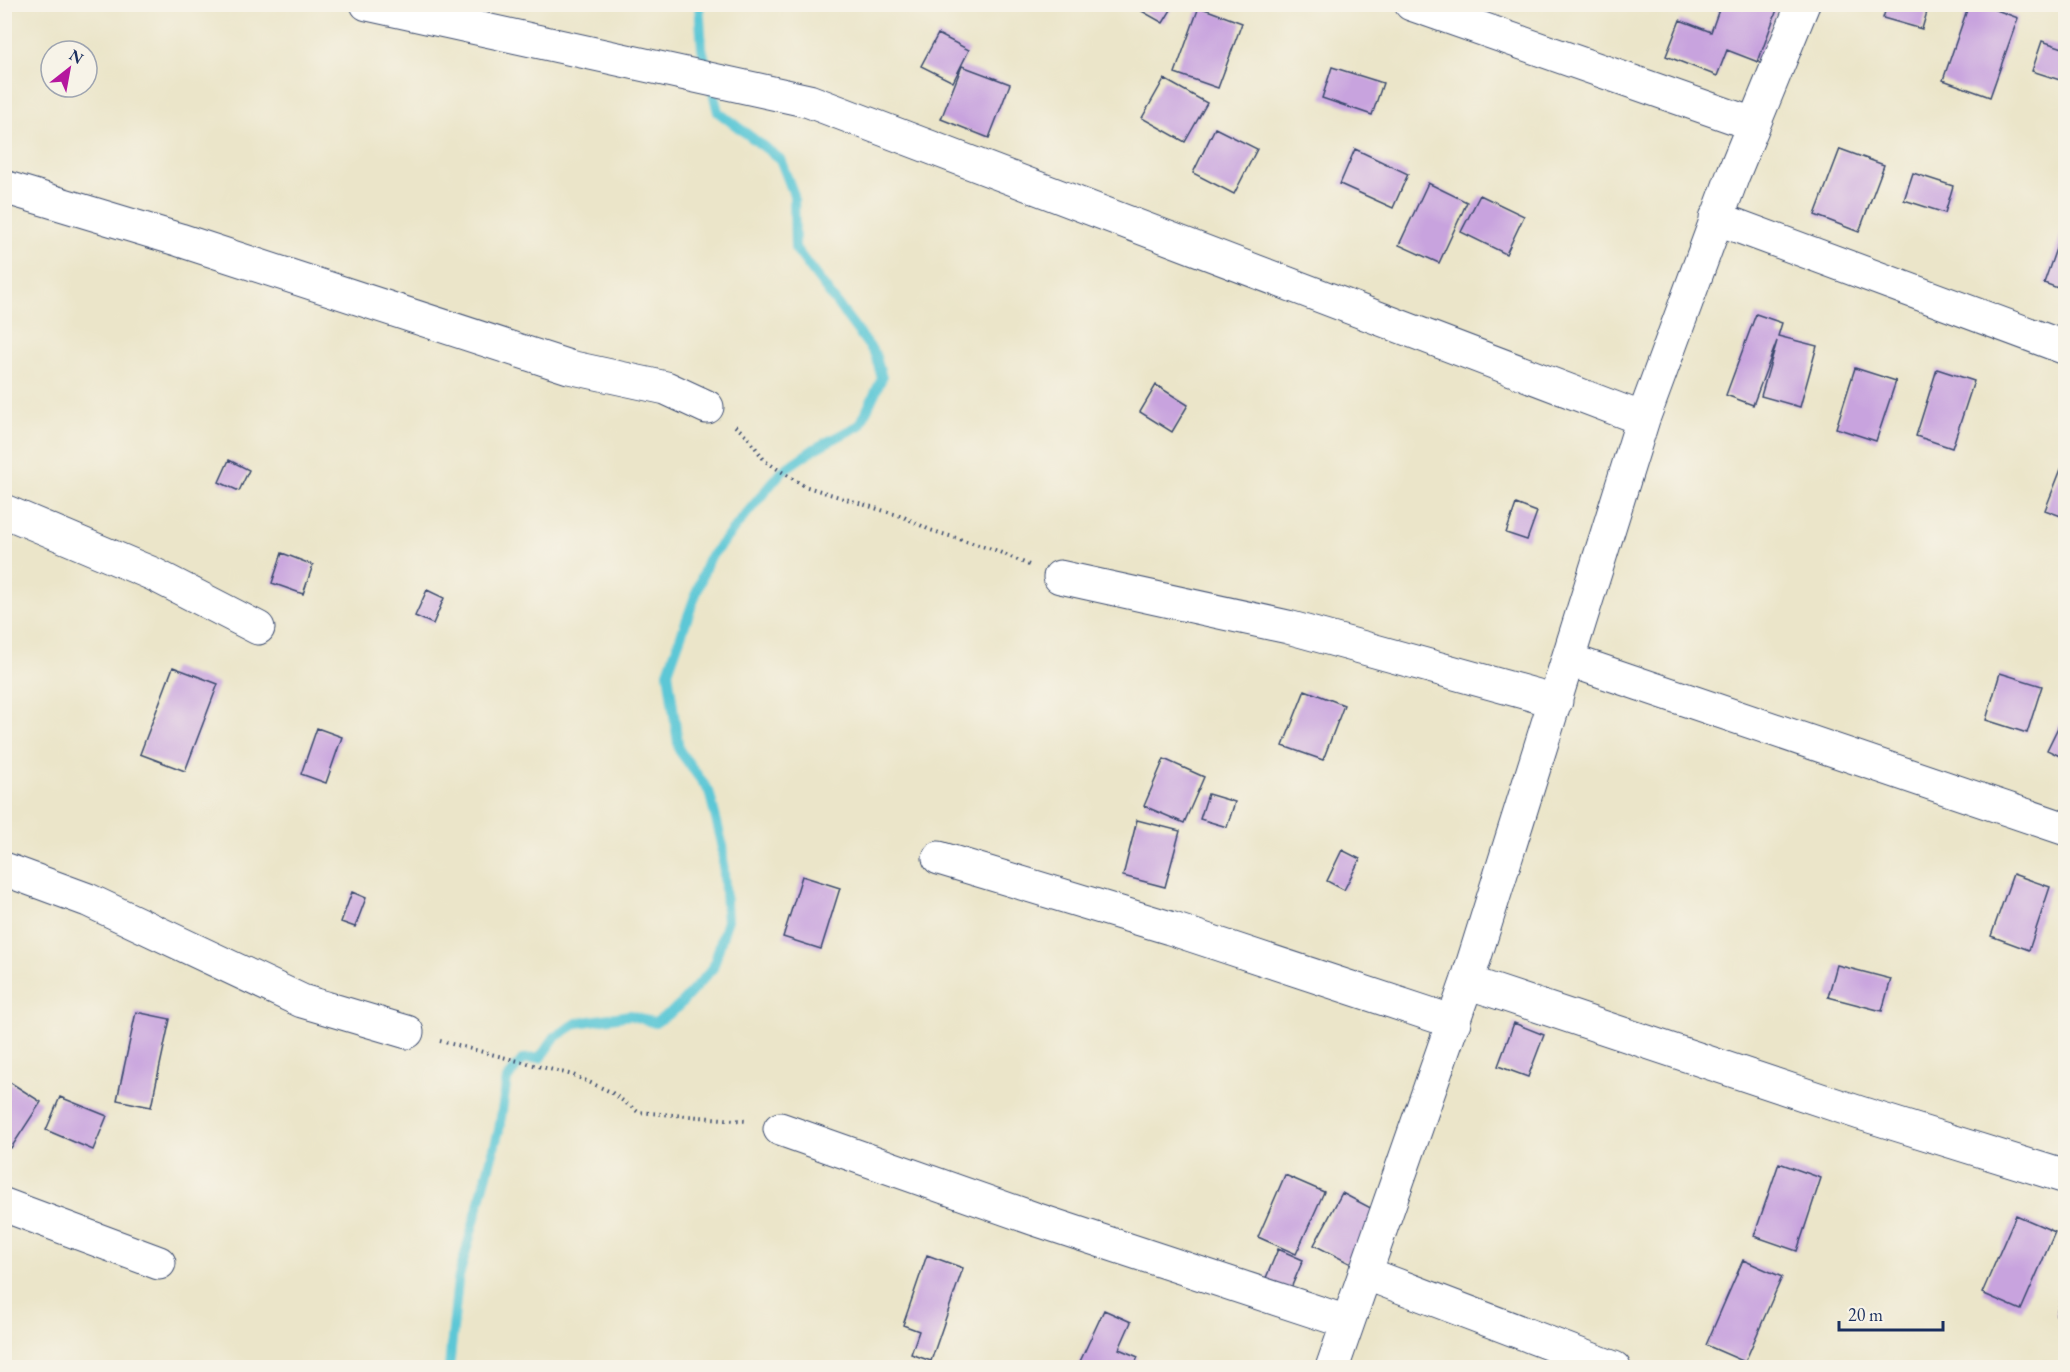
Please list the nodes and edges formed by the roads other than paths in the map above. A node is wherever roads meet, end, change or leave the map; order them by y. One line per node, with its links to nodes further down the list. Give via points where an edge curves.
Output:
1 (366, 4): 9 (street, via 809,101)
2 (1411, 4): 4 (street)
3 (1803, 4): 4 (street)
4 (1753, 124): 6 (street)
5 (4, 187): 8 (street, via 569,367 666,388)
6 (1716, 218): 7 (street); 9 (street)
7 (2066, 348)
8 (706, 407)
9 (1643, 418): 13 (street)
10 (4, 511): 12 (street, via 153,574)
11 (1060, 577): 14 (street, via 1288,627)
12 (258, 628)
13 (1569, 660): 14 (street); 15 (street)
14 (1556, 701): 18 (street)
15 (2066, 830)
16 (939, 858): 19 (street, via 1170,928)
17 (4, 869): 20 (street, via 88,900 302,1001)
18 (1467, 982): 19 (street); 22 (street)
19 (1454, 1022): 25 (street)
20 (407, 1032)
21 (780, 1129): 26 (street, via 1035,1219)
22 (2066, 1177)
23 (4, 1205): 24 (street)
24 (159, 1263)
25 (1365, 1274): 26 (street); 28 (street)
26 (1347, 1322): 27 (street)
27 (1332, 1368)
28 (1614, 1368)

